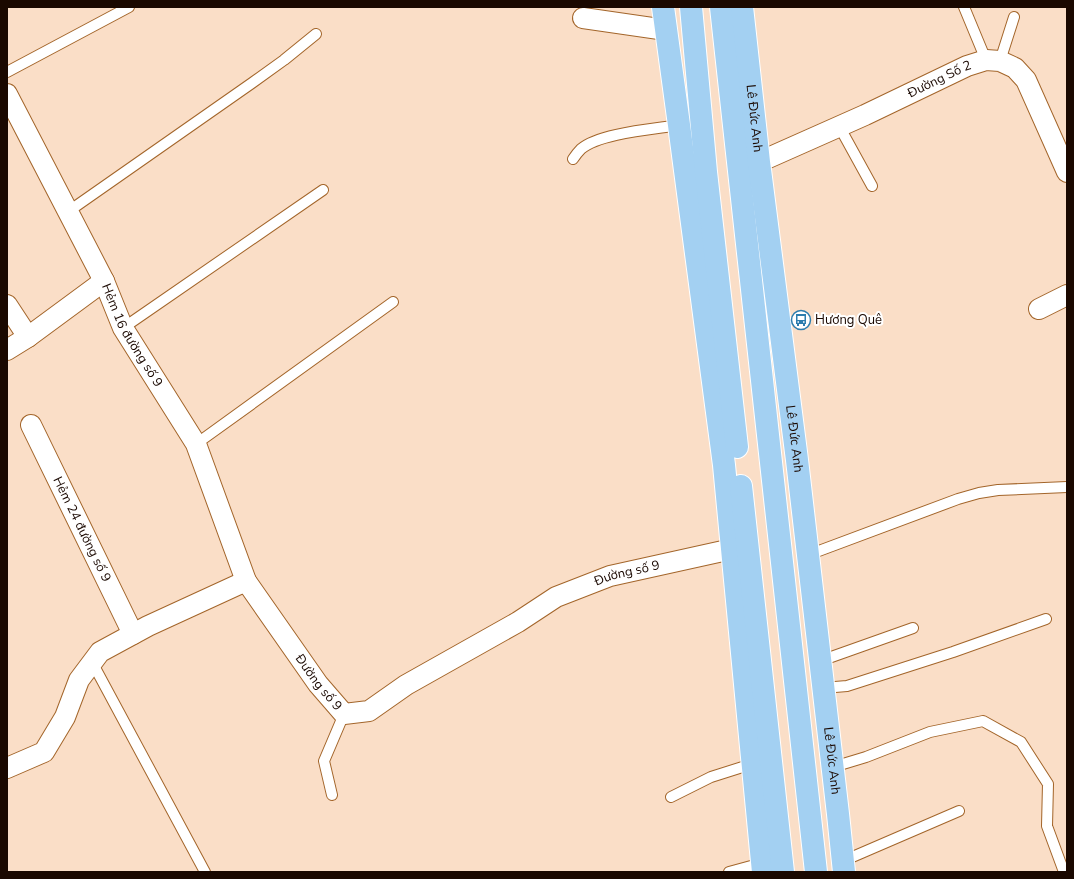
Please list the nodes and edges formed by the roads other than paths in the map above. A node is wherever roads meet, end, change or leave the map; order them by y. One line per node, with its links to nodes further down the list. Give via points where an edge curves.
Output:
1 (130, 7): 12 (lane)
2 (663, 7): 9 (highway)
3 (691, 7): 53 (highway, via 707,180)
4 (722, 7): 17 (highway, Lê Đức Anh)
5 (742, 7): 17 (highway, Lê Đức Anh)
6 (964, 7): 11 (lane)
7 (1014, 17): 11 (lane)
8 (583, 18): 9 (street)
9 (666, 30): 14 (highway)
10 (316, 34): 21 (lane, via 284,60)
11 (993, 61): 15 (street, Đường Số 2, via 967,66); 18 (street, via 1016,68 1026,80)
12 (7, 72)
13 (7, 94): 21 (street, Hẻm 16 đường số 9)
14 (679, 125): 16 (lane, via 601,138 582,148); 33 (highway, via 724,465)
15 (839, 126): 17 (street, Đường Số 2); 19 (lane)
16 (573, 159)
17 (749, 164): 34 (highway, Lê Đức Anh); 54 (highway, Lê Đức Anh)
18 (1067, 172)
19 (872, 186)
20 (323, 190): 27 (lane)
21 (69, 211): 22 (street, Hẻm 16 đường số 9)
22 (104, 281): 27 (street, Hẻm 16 đường số 9); 28 (street)
23 (1067, 295): 26 (street)
24 (393, 302): 31 (lane)
25 (7, 305): 28 (street)
26 (1038, 309)
27 (123, 328): 31 (street, Hẻm 16 đường số 9)
28 (28, 337): 29 (street)
29 (7, 350)
30 (31, 425): 38 (street, Hẻm 24 đường số 9)
31 (196, 444): 35 (street, Hẻm 16 đường số 9)
32 (1067, 487): 34 (lane, via 979,493)
33 (732, 549): 42 (street, Đường số 9, via 610,576 556,598 406,685 369,711); 43 (highway)
34 (808, 555): 39 (highway, Lê Đức Anh)
35 (246, 581): 38 (street); 42 (street, Đường số 9, via 318,684)
36 (1046, 619): 41 (lane, via 847,686)
37 (913, 628): 39 (lane)
38 (133, 634): 40 (street, via 100,652)
39 (820, 661): 41 (highway, Lê Đức Anh)
40 (92, 662): 45 (street, via 79,680 65,717 44,752); 51 (lane)
41 (823, 688): 44 (highway, Lê Đức Anh)
42 (344, 714): 46 (lane, via 324,761)
43 (752, 764): 47 (lane, via 711,777); 50 (highway)
44 (833, 767): 49 (highway, Lê Đức Anh); 55 (lane, via 930,732 983,721 1021,742 1048,784 1047,826)
45 (7, 768)
46 (332, 795)
47 (671, 797)
48 (959, 812): 49 (lane)
49 (843, 867)
50 (763, 868): 52 (lane)
51 (205, 872)
52 (728, 872)
53 (783, 872)
54 (816, 872)
55 (1064, 872)

